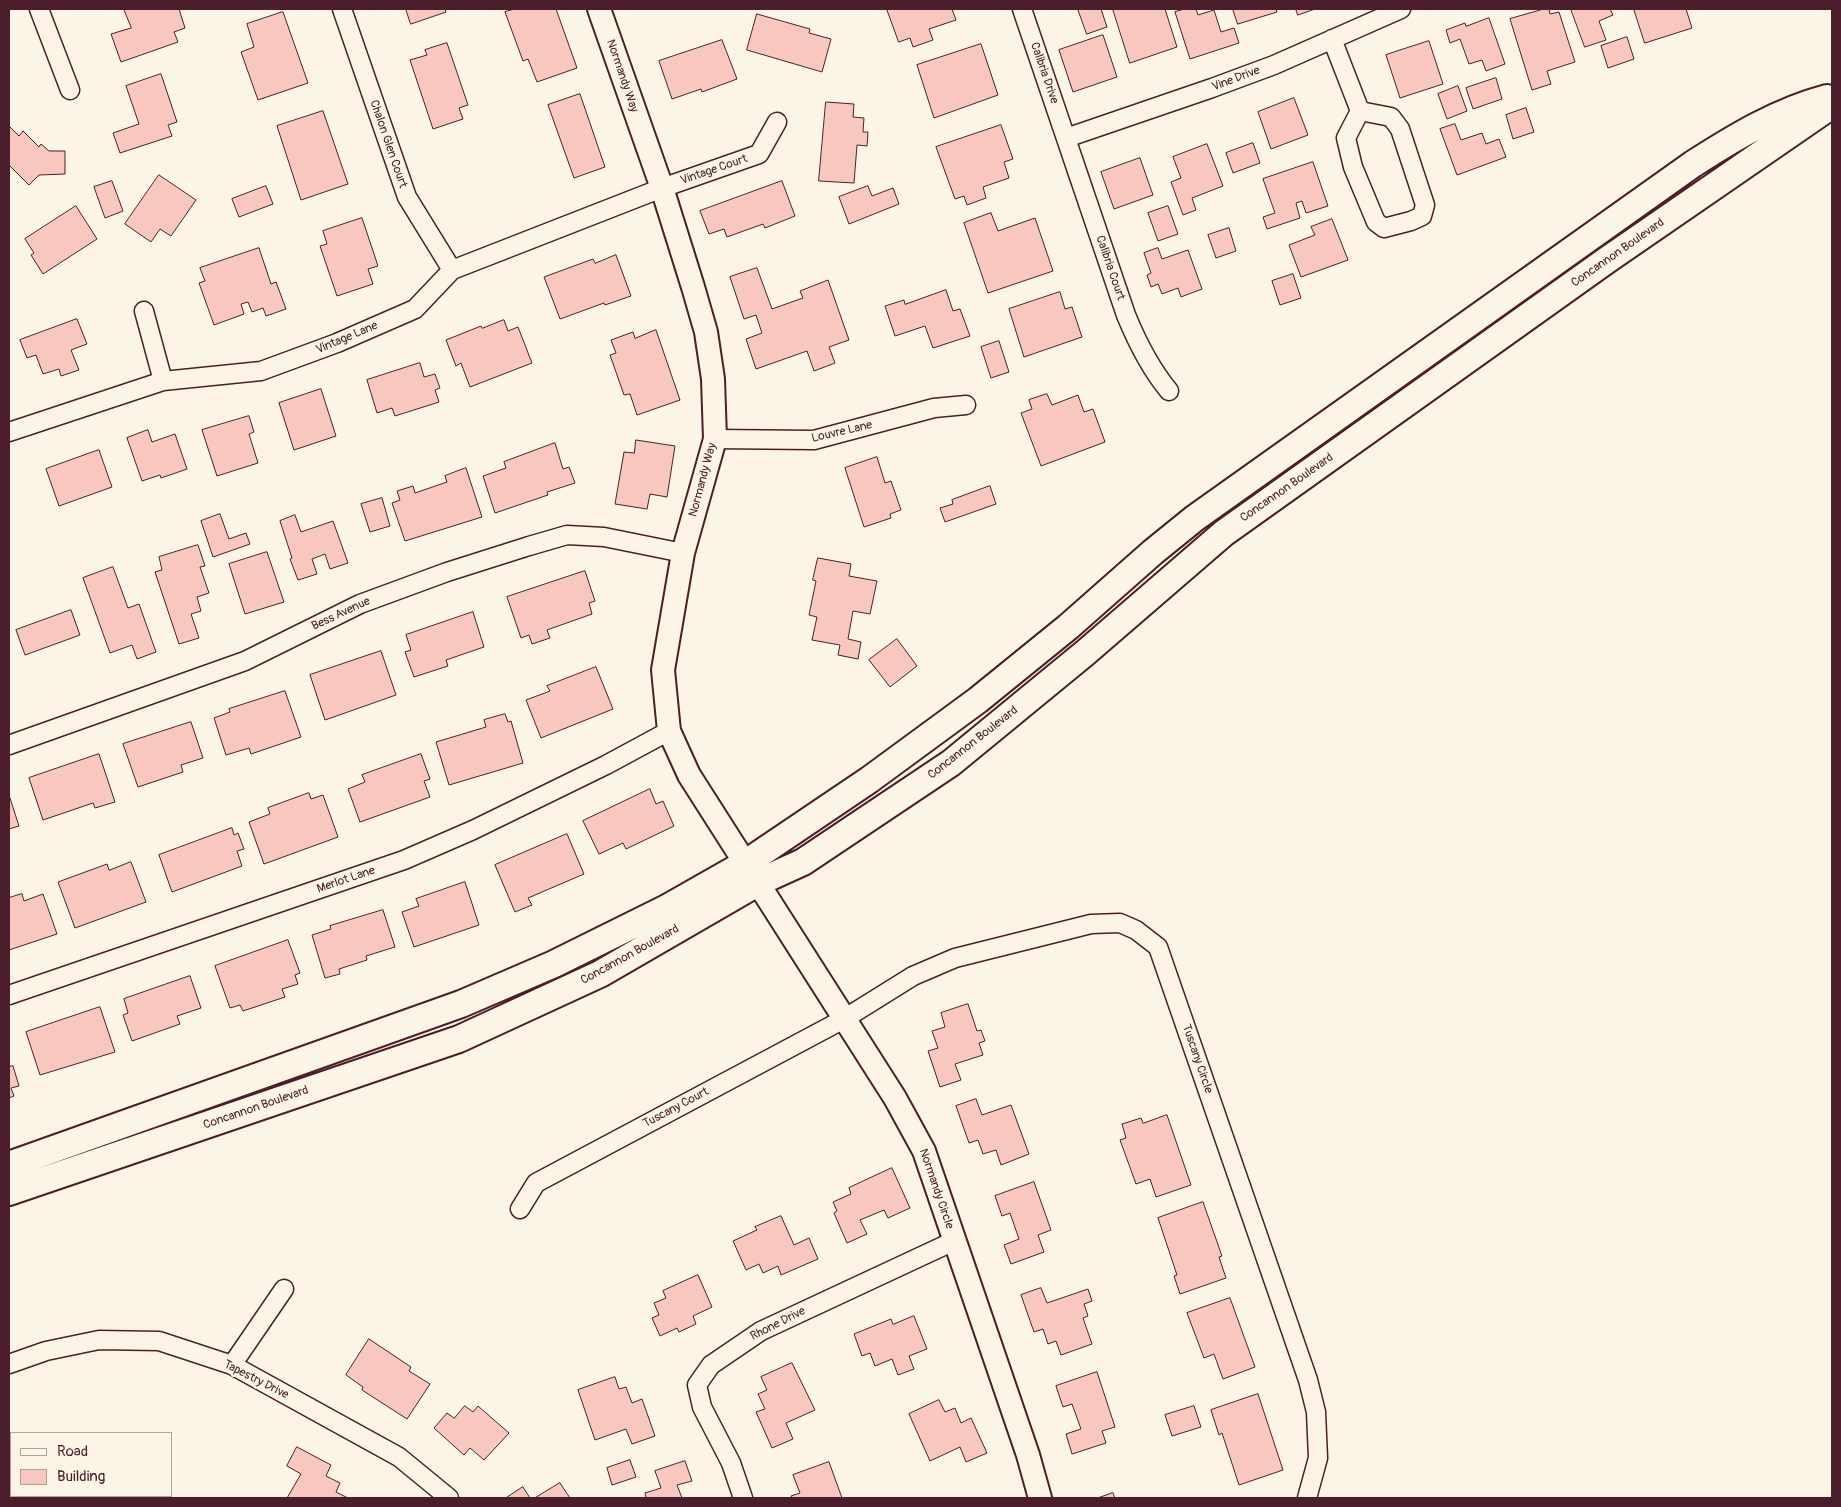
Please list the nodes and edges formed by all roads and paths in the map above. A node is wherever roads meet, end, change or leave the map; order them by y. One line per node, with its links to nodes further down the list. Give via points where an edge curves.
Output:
1 (39, 9): 7 (street)
2 (342, 9): 14 (street, Chalon Glen Court, via 407,197)
3 (598, 9): 13 (street, Normandy Way)
4 (1022, 9): 12 (street, Calibria Drive)
5 (1402, 9): 6 (street, Vine Drive)
6 (1332, 39): 10 (street); 12 (street, Vine Drive, via 1221,85)
7 (70, 90)
8 (1832, 97): 24 (main road, Concannon Boulevard, via 1805,104 1745,131 1693,164 1195,518 978,700 869,780)
9 (1832, 105): 24 (main road, Concannon Boulevard, via 1607,260 1224,533 951,763 803,862)
10 (1360, 110): 10 (street, via 1346,138 1353,167 1376,222 1384,228 1422,216 1425,205 1400,129 1391,117)
11 (777, 122): 13 (street, Vintage Court, via 759,154)
12 (1066, 138): 17 (street, Calibria Court, via 1131,329)
13 (662, 188): 14 (street, Vintage Lane); 20 (street, Normandy Way, via 706,332 714,379)
14 (452, 270): 16 (street, Vintage Lane, via 415,309 337,344 261,372)
15 (144, 311): 16 (street)
16 (163, 381): 19 (street, Vintage Lane)
17 (1169, 391)
18 (966, 405): 20 (street, Louvre Lane, via 934,408 814,440)
19 (9, 432)
20 (715, 439): 21 (street, Normandy Way)
21 (683, 554): 22 (street, Normandy Way, via 663,670); 23 (street, Bess Avenue, via 604,537 568,535 529,546 360,604 245,661)
22 (669, 731): 24 (street, Normandy Way, via 689,775); 25 (street, Merlot Lane, via 473,830 404,860)
23 (9, 745)
24 (752, 873): 26 (street, Normandy Circle); 27 (main road, Concannon Boulevard, via 665,909 554,964 461,1004); 28 (main road, Concannon Boulevard, via 600,974 459,1039)
25 (9, 995)
26 (844, 1018): 29 (street, Tuscany Court, via 536,1183); 30 (street, Normandy Circle, via 924,1151); 37 (street, Tuscany Circle, via 913,976 955,958 1090,924 1120,923 1136,930 1158,947 1308,1380 1316,1412 1318,1458)
27 (9, 1164)
28 (9, 1192)
29 (520, 1209)
30 (954, 1241): 35 (street, Rhone Drive, via 760,1331 711,1365 697,1385 702,1407 731,1463); 36 (street, Normandy Circle)
31 (284, 1289): 33 (street)
32 (9, 1364): 33 (street, Tapestry Drive, via 46,1351 98,1340 160,1341)
33 (232, 1365): 34 (street, Tapestry Drive, via 398,1457)
34 (449, 1498)
35 (743, 1498)
36 (1040, 1498)
37 (1307, 1498)

